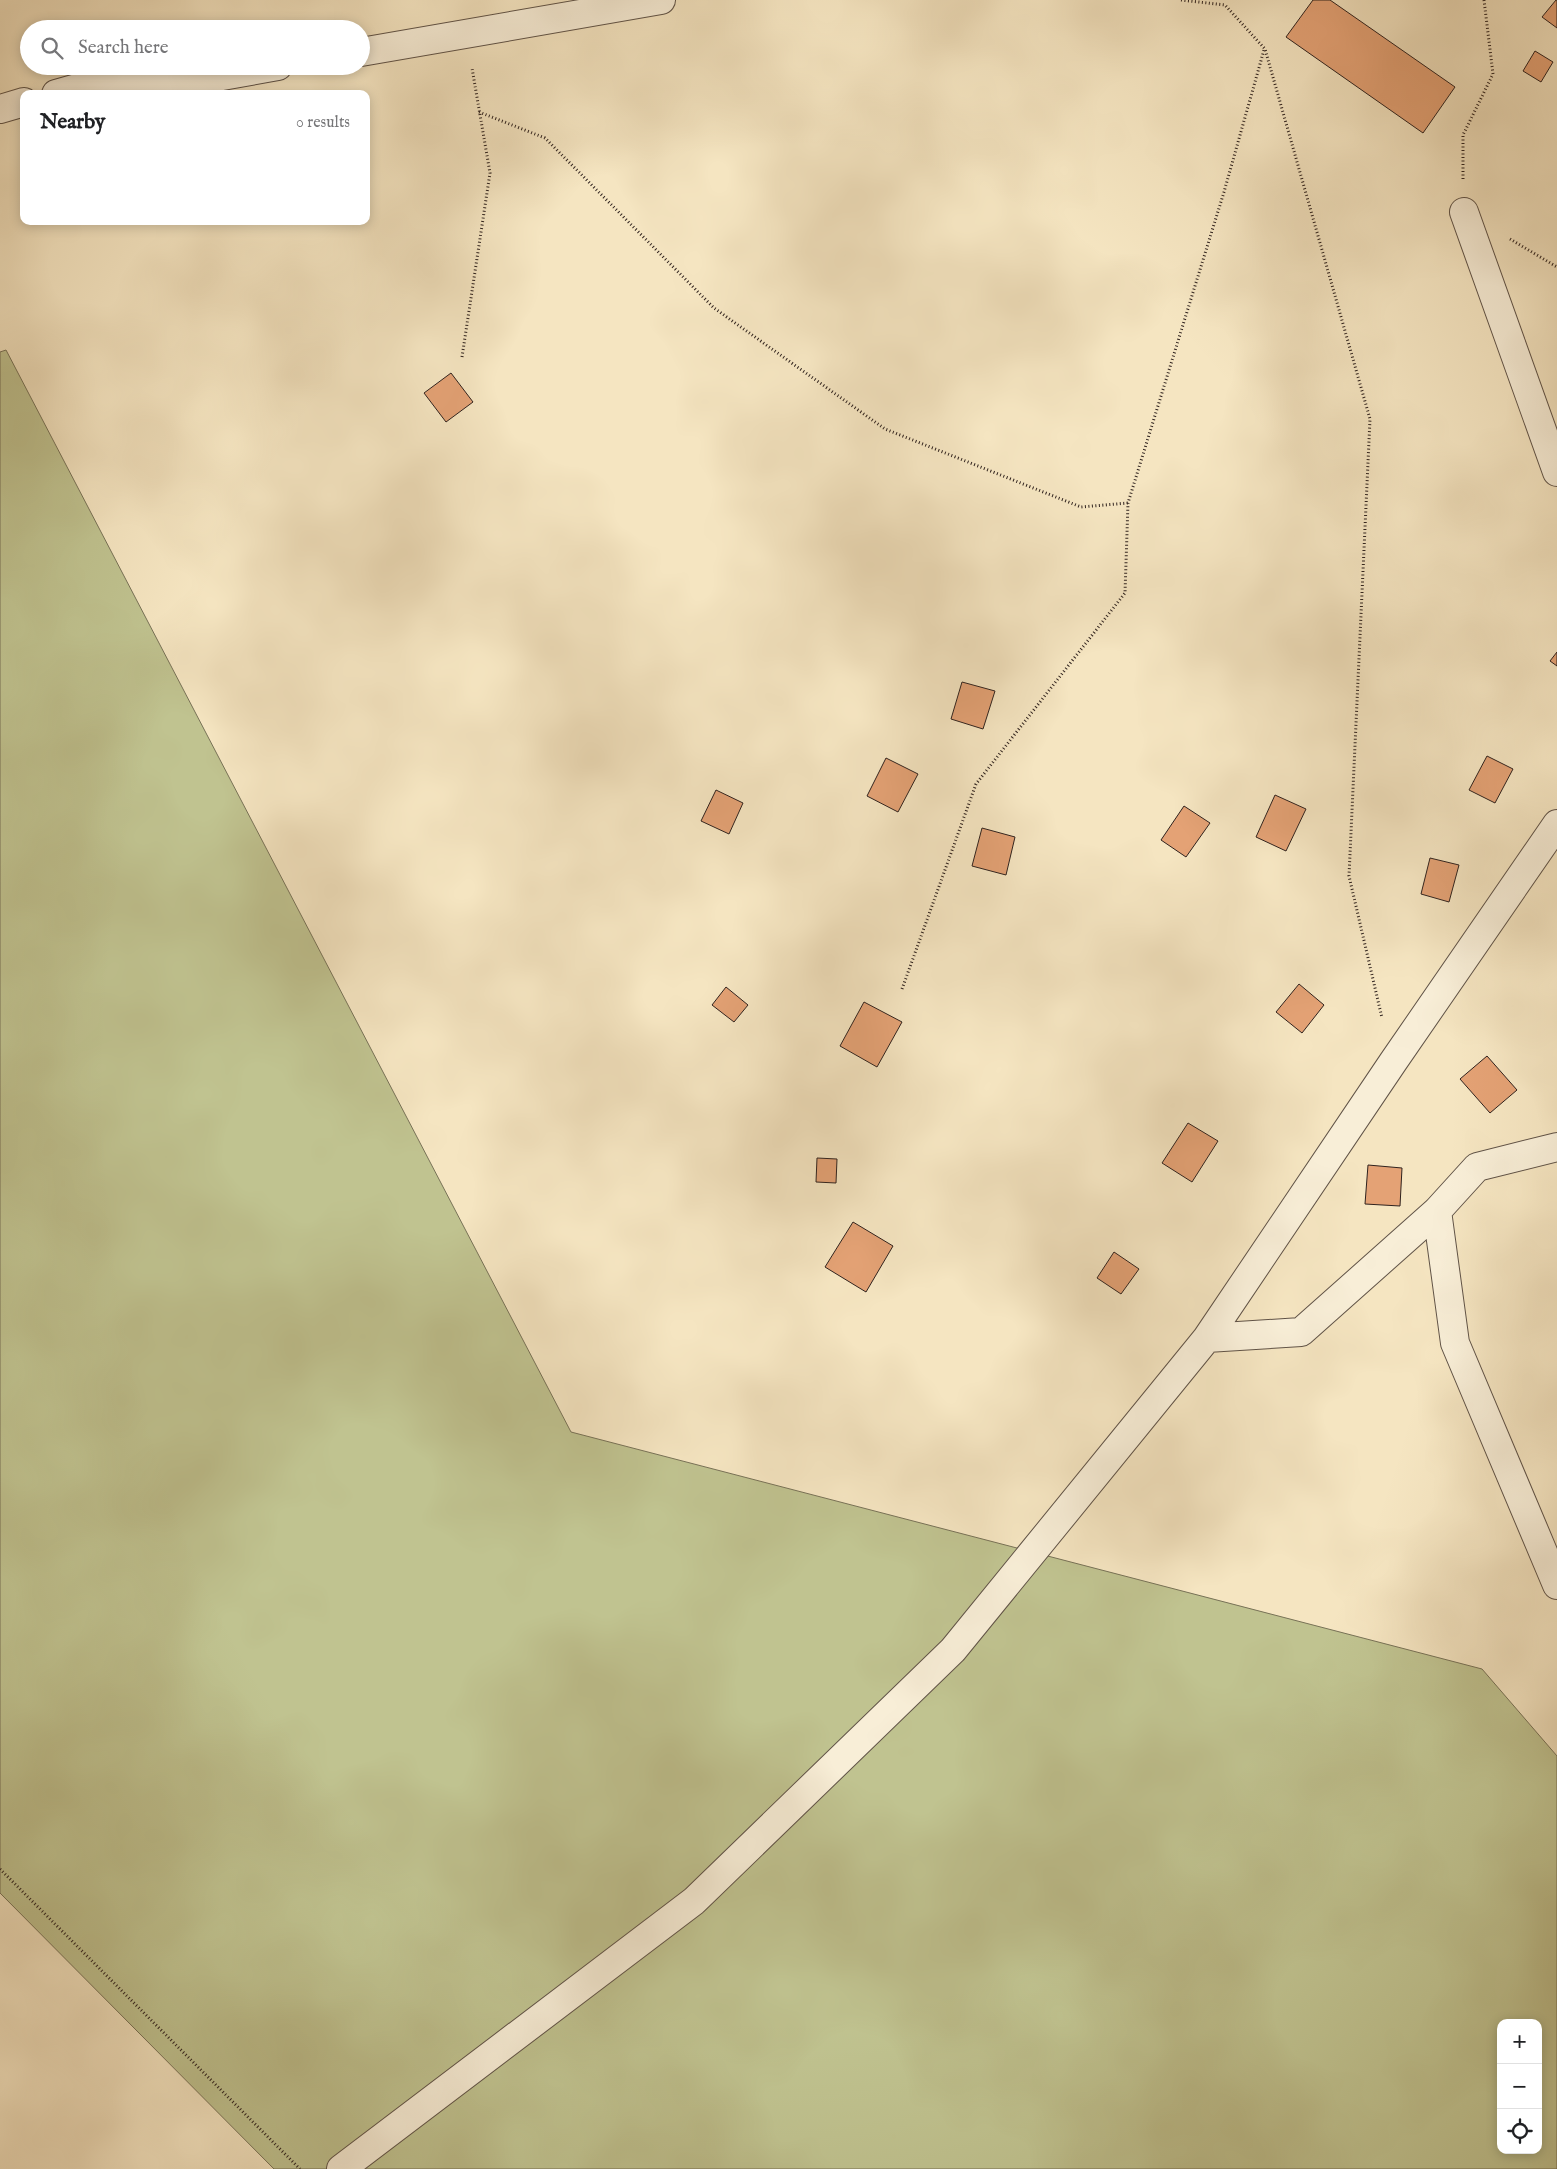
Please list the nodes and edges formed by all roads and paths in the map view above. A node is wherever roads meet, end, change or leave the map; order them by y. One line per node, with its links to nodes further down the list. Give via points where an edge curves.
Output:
1 (661, 0): 4 (street)
2 (1181, 0): 5 (path, via 1225,5)
3 (1484, 0): 12 (path, via 1493,74 1462,135)
4 (470, 32): 6 (street); 11 (path, via 472,74)
5 (1265, 49): 16 (path); 19 (path, via 1370,419 1349,876)
6 (370, 50)
7 (228, 75): 8 (street, via 194,81 110,79)
8 (70, 90)
9 (20, 103): 10 (street)
10 (0, 109)
11 (480, 112): 14 (path, via 490,173); 16 (path, via 546,138 714,308 885,429 1081,507)
12 (1464, 212): 13 (path); 15 (street)
13 (1557, 267)
14 (462, 357)
15 (1557, 472)
16 (1128, 503): 18 (path, via 1125,593 976,784)
17 (1557, 824): 19 (street)
18 (902, 989)
19 (1393, 1062): 22 (street)
20 (1557, 1147): 21 (street, via 1477,1168)
21 (1437, 1211): 22 (street, via 1301,1332); 23 (street, via 1455,1342)
22 (1207, 1338): 26 (street, via 953,1650 694,1902)
23 (1557, 1584)
24 (0, 1868): 25 (path)
25 (300, 2169)
26 (341, 2169)

